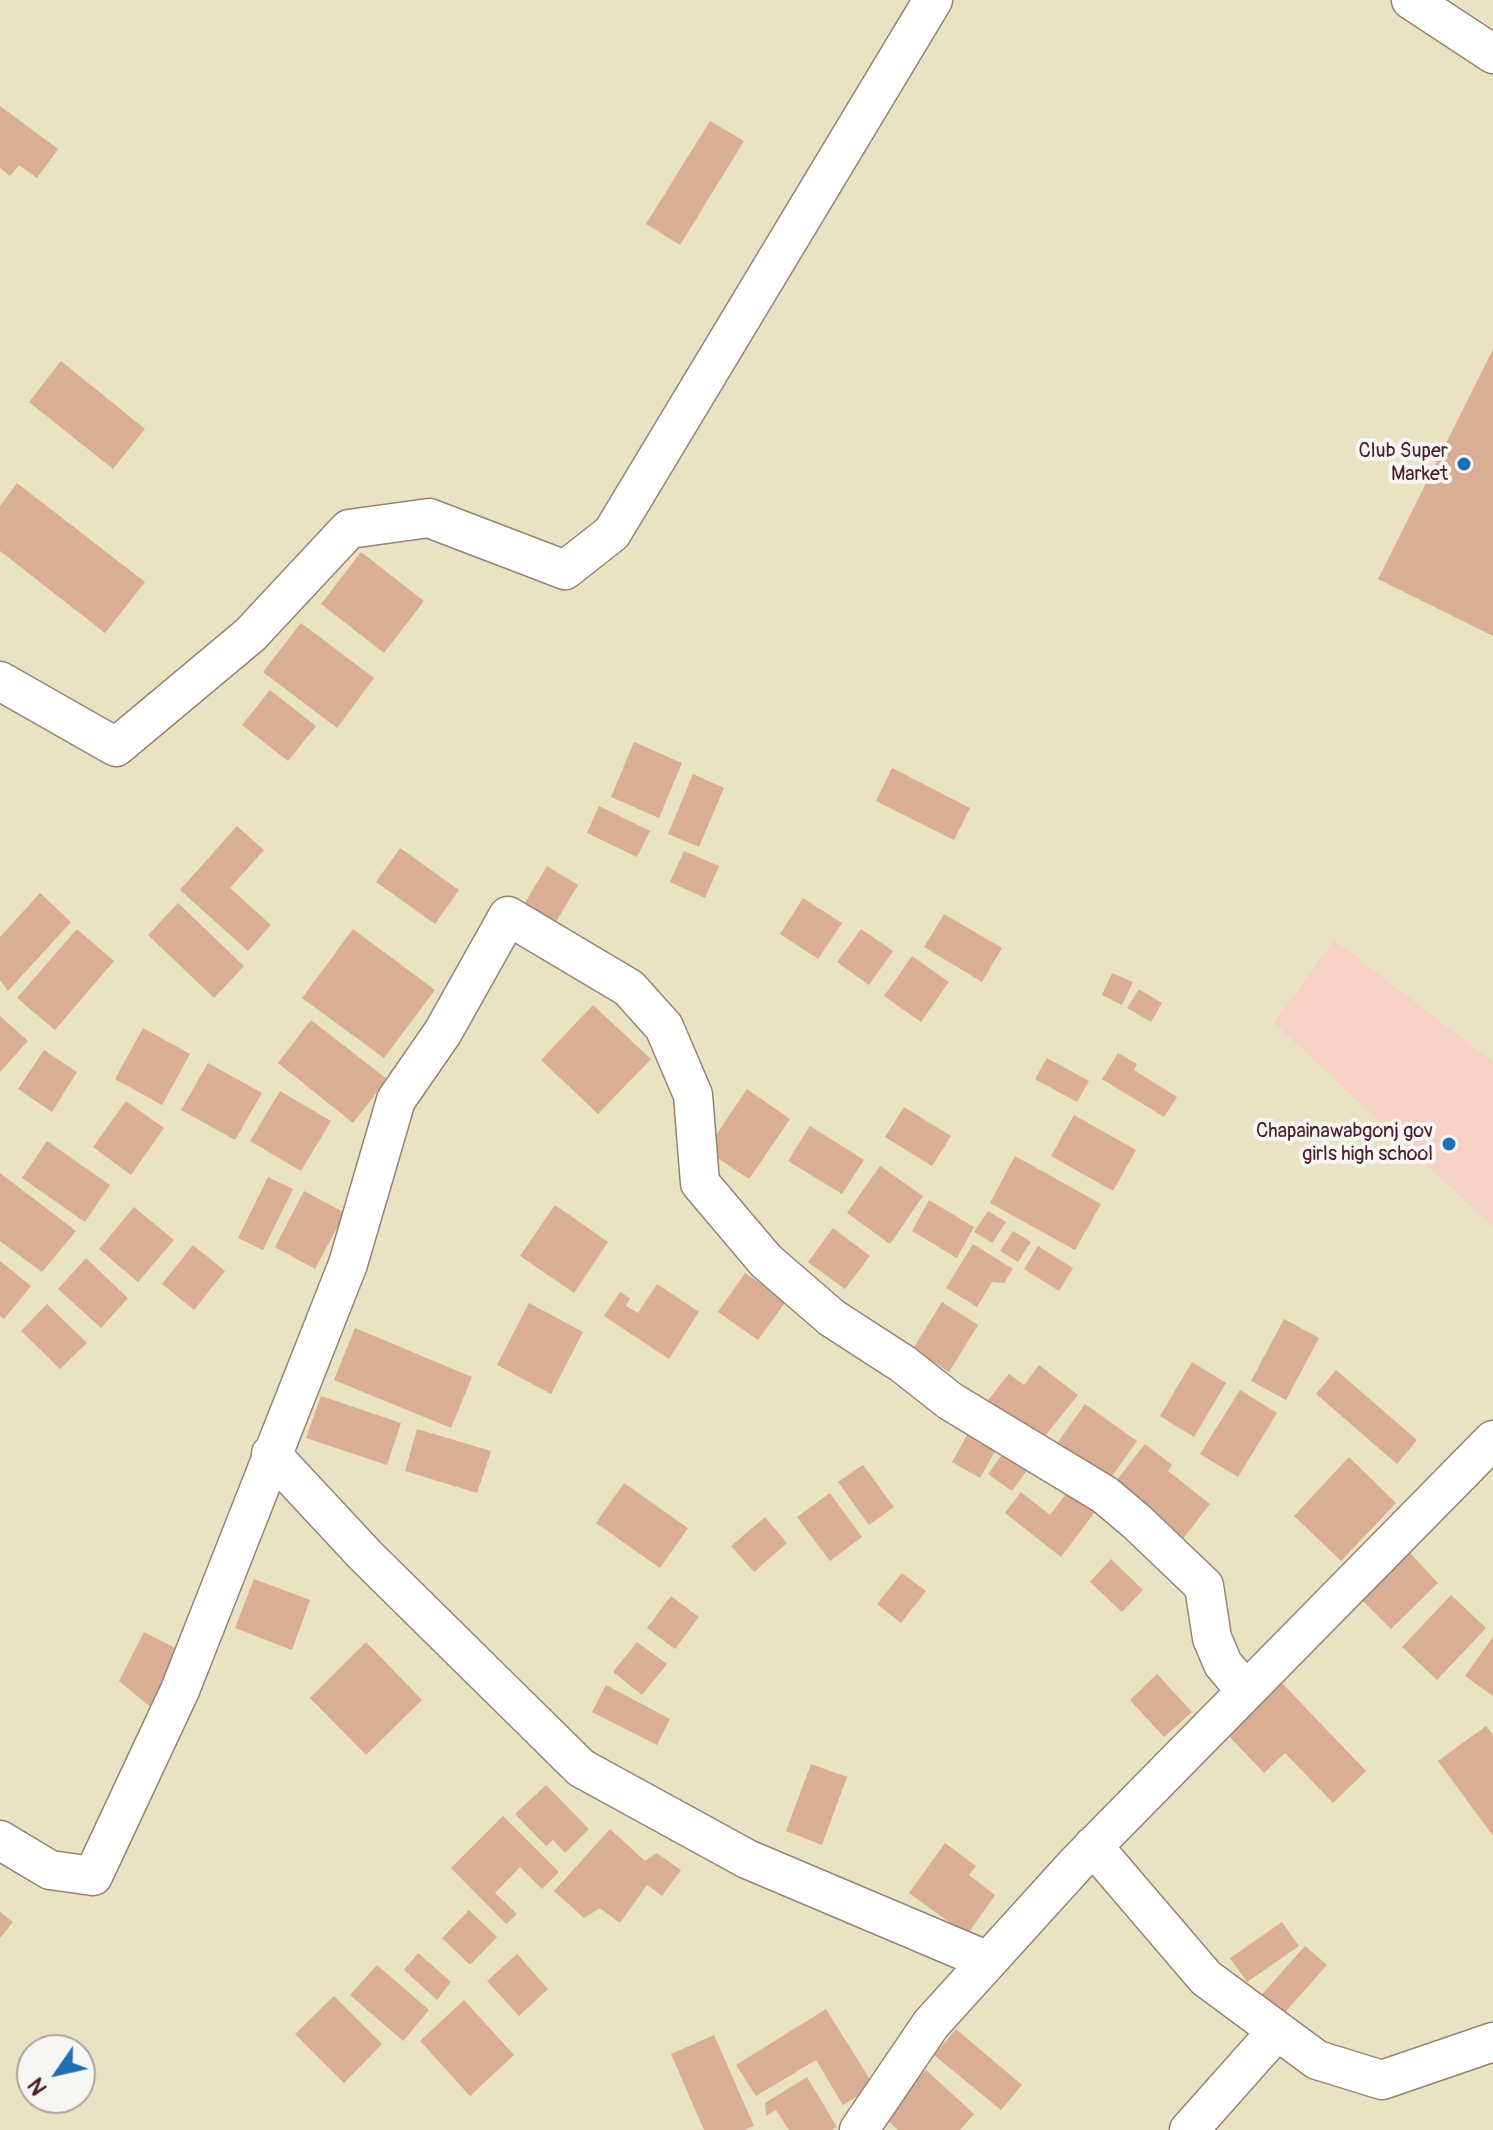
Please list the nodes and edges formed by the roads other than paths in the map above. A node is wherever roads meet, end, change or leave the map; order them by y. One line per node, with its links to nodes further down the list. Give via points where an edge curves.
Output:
1 (933, 0): 4 (street, via 612,533 565,570 429,518 349,529 250,635 116,747)
2 (1411, 0): 3 (street)
3 (1493, 54)
4 (0, 681)
5 (1493, 1440): 7 (street)
6 (271, 1454): 7 (street, via 348,1264 396,1100 443,1032 508,916 629,988 664,1027 693,1095 700,1183 766,1261 832,1318 950,1401 1105,1495 1137,1522 1204,1586 1212,1638 1223,1664); 8 (street, via 180,1690 93,1876 50,1870); 10 (street, via 365,1555 581,1768 747,1859)
7 (1246, 1691): 9 (street)
8 (0, 1840)
9 (1093, 1846): 10 (street); 11 (street, via 1206,1978)
10 (988, 1961): 13 (street, via 931,2024)
11 (1277, 2031): 12 (street, via 1317,2060 1382,2080); 14 (street)
12 (1493, 2042)
13 (870, 2124)
14 (1189, 2130)

